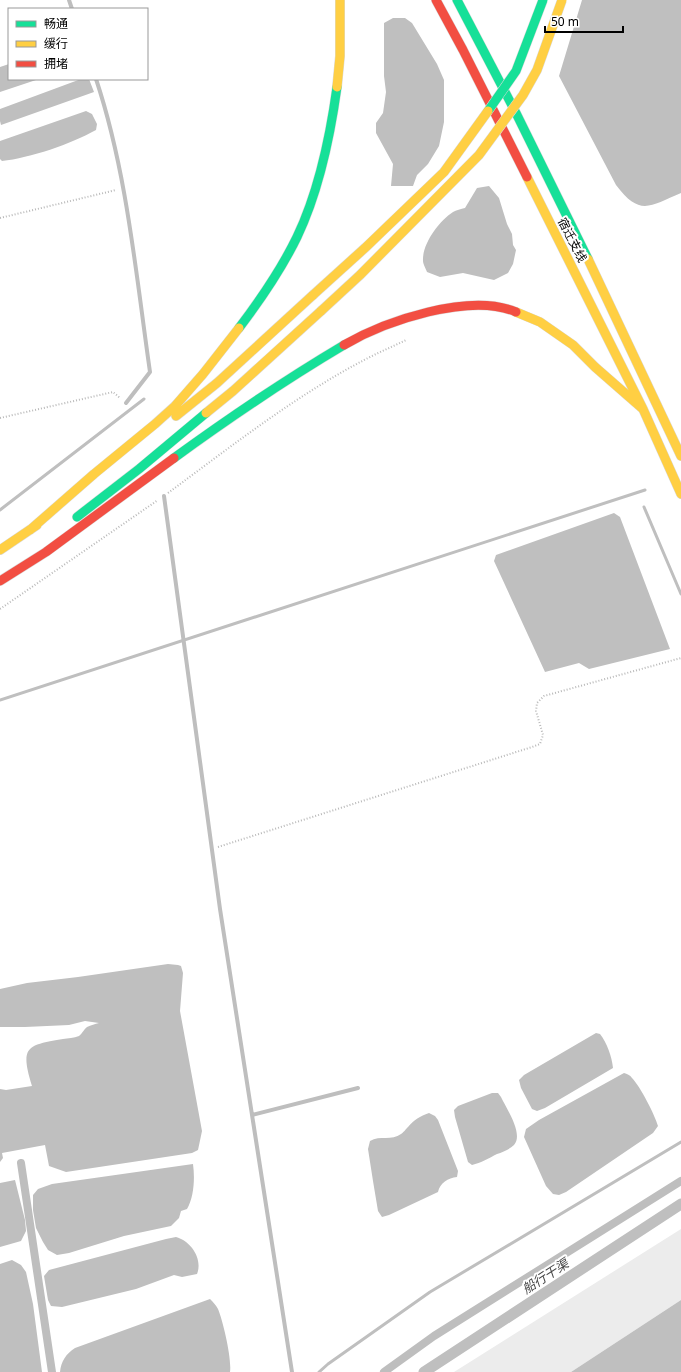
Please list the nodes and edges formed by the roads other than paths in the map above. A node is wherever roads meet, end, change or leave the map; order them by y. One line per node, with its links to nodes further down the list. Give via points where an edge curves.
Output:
1 (340, 0): 15 (highway, via 341,36 334,111 317,183 304,220 284,260 261,299 183,397)
2 (436, 0): 10 (highway, 宿迁支线)
3 (458, 0): 7 (highway, 宿迁支线)
4 (466, 0): 7 (highway)
5 (543, 0): 15 (highway, bridge, via 516,71 444,172 217,383)
6 (562, 0): 14 (highway, bridge, via 537,70 523,96 479,155 360,275 233,391 140,469)
7 (483, 48): 11 (highway, 宿迁支线, via 562,203)
8 (96, 80): 9 (lane, via 123,188 150,372)
9 (126, 403)
10 (643, 408): 12 (highway, 宿迁支线); 19 (highway, via 573,345 540,322 505,307 463,305 435,310 387,325 315,362 236,412 46,552)
11 (681, 456)
12 (681, 494)
13 (164, 496): 21 (lane, via 212,849)
14 (71, 522)
15 (30, 530): 17 (highway)
16 (59, 531): 18 (highway)
17 (0, 550)
18 (0, 573)
19 (0, 581)
20 (358, 1088): 21 (lane)
21 (252, 1115): 25 (lane)
22 (21, 1163): 24 (street)
23 (681, 1181): 26 (street, via 434,1336)
24 (52, 1372)
25 (292, 1372)
26 (384, 1372)

